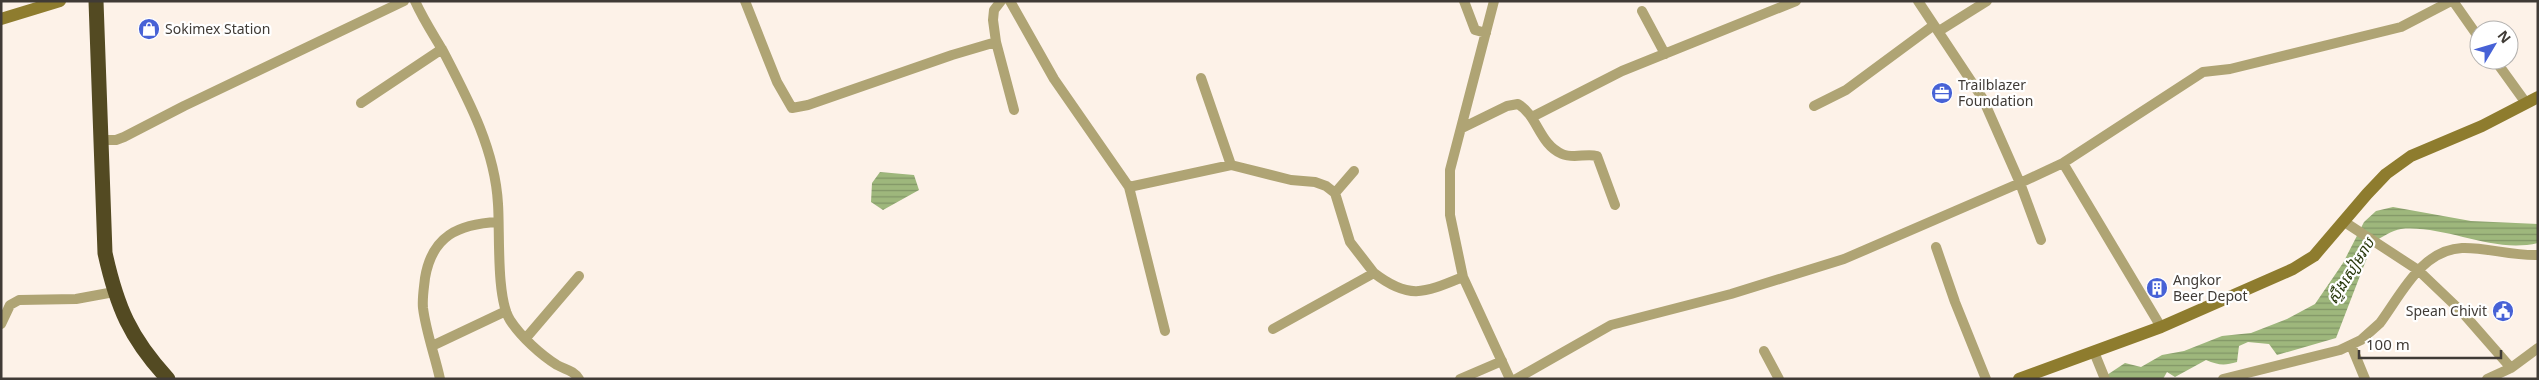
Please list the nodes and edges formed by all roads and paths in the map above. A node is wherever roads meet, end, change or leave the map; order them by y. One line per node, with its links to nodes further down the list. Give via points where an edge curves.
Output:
1 (96, 1): 30 (highway)
2 (404, 1): 30 (street, via 124,137)
3 (415, 1): 20 (street)
4 (745, 1): 19 (street, via 777,82 792,108)
5 (1001, 1): 19 (street, via 993,14)
6 (1010, 1): 35 (street, via 1054,78)
7 (1464, 1): 18 (street, via 1475,30)
8 (1494, 1): 18 (street)
9 (1796, 1): 21 (street)
10 (1918, 1): 17 (street)
11 (1987, 1): 17 (street)
12 (2452, 1): 16 (street); 31 (street, via 2400,27 2230,69 2203,72)
13 (56, 2): 15 (street)
14 (1642, 11): 21 (street)
15 (1, 19)
16 (2469, 24)
17 (1936, 28): 26 (street, via 1846,90); 34 (street, via 1983,99)
18 (1486, 33): 29 (street)
19 (996, 42): 27 (street)
20 (442, 49): 25 (street); 38 (street, via 492,157)
21 (1665, 54): 28 (street, via 1622,71)
22 (2504, 70): 24 (street)
23 (1201, 78): 32 (street)
24 (2532, 100): 39 (street, via 2482,126 2411,156 2386,174)
25 (361, 103)
26 (1814, 106)
27 (1014, 110)
28 (1532, 117): 29 (street, via 1518,104); 37 (street, via 1545,140 1562,154 1597,156)
29 (1462, 128): 46 (street, via 1450,170 1450,215)
30 (101, 140): 47 (highway, via 106,253)
31 (2063, 163): 34 (street); 50 (street)
32 (1231, 165): 35 (street); 36 (street, via 1291,180 1315,182)
33 (1354, 171): 36 (street)
34 (2020, 183): 40 (street); 66 (street, via 1844,259 1731,294 1611,325)
35 (1129, 188): 52 (street)
36 (1335, 193): 44 (street, via 1350,242)
37 (1615, 205)
38 (498, 222): 48 (street); 54 (street, via 482,222 448,233 436,246 427,266 423,293)
39 (2348, 225): 43 (street); 50 (street, via 2314,256 2293,269)
40 (2041, 240)
41 (1936, 247): 68 (street)
42 (2538, 255): 43 (street, via 2462,248 2442,255)
43 (2418, 270): 55 (street, via 2380,323); 60 (street, via 2462,312)
44 (1374, 273): 46 (street, via 1390,285 1408,292 1434,289); 51 (street)
45 (579, 276): 53 (street)
46 (1463, 278): 59 (street)
47 (114, 292): 49 (street, via 76,299 19,300 10,305); 61 (highway, via 129,328)
48 (506, 311): 53 (street); 54 (street)
49 (1, 324)
50 (2162, 327): 58 (street)
51 (1273, 329)
52 (1165, 331)
53 (526, 338): 63 (street)
54 (432, 346): 62 (street)
55 (2352, 346): 71 (street); 72 (street)
56 (2538, 348): 60 (street)
57 (1764, 351): 67 (street)
58 (2094, 352): 69 (street); 70 (street)
59 (1502, 361): 64 (street); 65 (street)
60 (2511, 368): 73 (street)
61 (168, 379)
62 (440, 379)
63 (579, 379)
64 (1460, 379)
65 (1510, 379)
66 (1516, 379)
67 (1779, 379)
68 (1986, 379)
69 (2018, 379)
70 (2105, 379)
71 (2223, 379)
72 (2365, 379)
73 (2487, 379)

